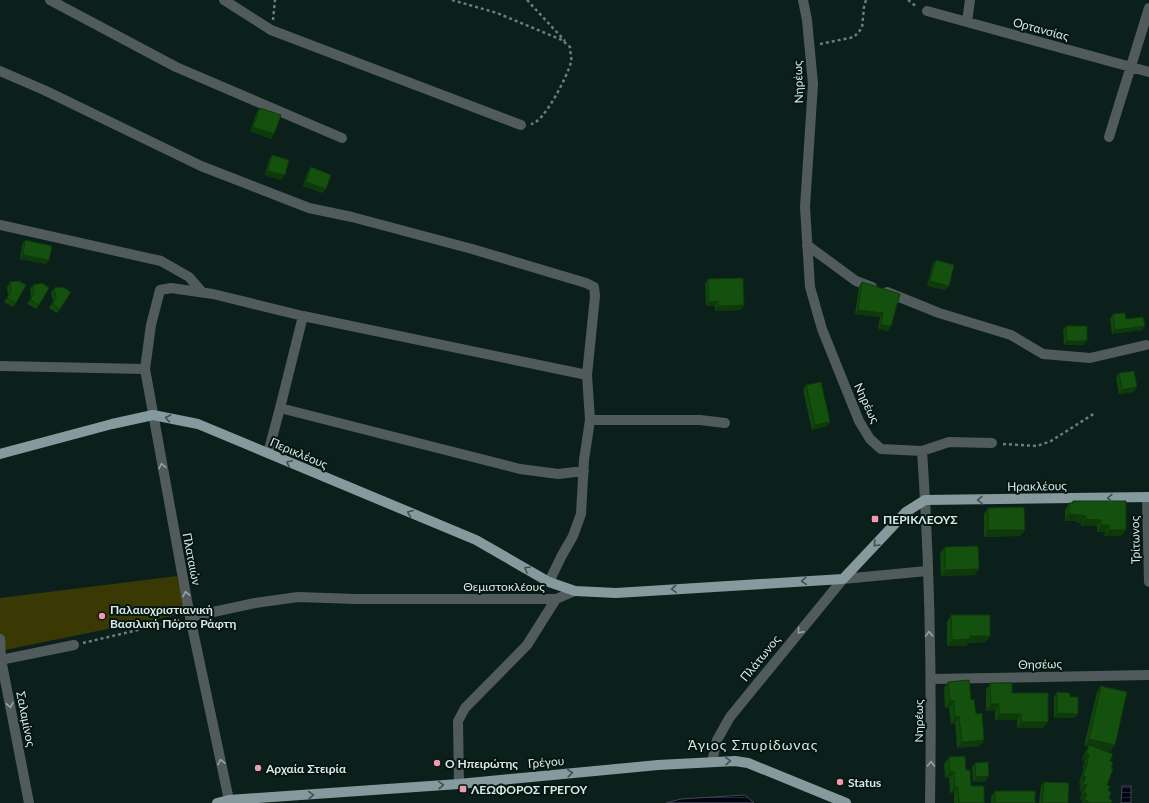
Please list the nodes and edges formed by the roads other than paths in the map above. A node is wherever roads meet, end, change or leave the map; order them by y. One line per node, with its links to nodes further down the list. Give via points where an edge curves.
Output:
1 (50, 0): 12 (street, via 176,67)
2 (224, 0): 11 (street, via 271,30)
3 (803, 0): 15 (street, Νηρέως, via 813,84 805,207)
4 (970, 0): 7 (street)
5 (1149, 8): 8 (street)
6 (927, 11): 7 (street, Ορτανσίας)
7 (967, 22): 8 (street, Ορτανσίας)
8 (1131, 67): 10 (street, Ορτανσίας); 13 (street)
9 (0, 71): 21 (street, via 201,166 309,208 352,216 465,247 594,287 596,296)
10 (1149, 72)
11 (521, 125)
12 (342, 138)
13 (1109, 138)
14 (0, 226): 16 (street, via 161,261 189,277)
15 (807, 245): 18 (street, via 856,281 939,313 1011,335 1044,354 1090,358); 27 (street, Νηρέως, via 810,287 822,329 859,420 870,439 881,449)
16 (202, 292): 17 (street); 20 (street, Πλαταιών, via 171,288 160,290 150,324)
17 (303, 316): 21 (street); 22 (street)
18 (1146, 345)
19 (0, 366): 20 (street)
20 (145, 369): 23 (street, Πλαταιών)
21 (587, 375): 24 (street)
22 (280, 408): 29 (street); 30 (street, via 520,469 558,474)
23 (153, 415): 28 (main road, Περικλέους); 29 (main road, Περικλέους, one-way to 23, via 198,424); 39 (street, Πλαταιών, one-way to 23)
24 (590, 420): 25 (street, via 700,420); 30 (street)
25 (725, 423)
26 (992, 443): 27 (street, via 950,442)
27 (922, 451): 32 (street, Νηρέως)
28 (0, 454)
29 (268, 454): 35 (main road, Περικλέους, one-way to 29, via 476,540)
30 (584, 471): 35 (street, via 581,514 573,536)
31 (1148, 497): 32 (main road, Ηρακλέους, one-way to 32); 36 (street, Τρίτωνος)
32 (926, 500): 33 (street, Νηρέως); 34 (main road, one-way to 34, via 906,512)
33 (927, 571): 34 (street); 44 (street, Νηρέως, one-way to 33)
34 (843, 579): 37 (main road, Θεμιστοκλέους, one-way to 37, via 616,593); 45 (street, Πλάτωνος, one-way to 45, via 730,716 717,740)
35 (549, 582): 37 (main road, Περικλέους)
36 (1149, 582)
37 (574, 591): 38 (street, Θεμιστοκλέους)
38 (556, 599): 39 (street, Θεμιστοκλέους, via 357,600 298,597 255,603); 46 (street, via 527,645 465,708 458,721)
39 (190, 618): 47 (street, Πλαταιών, one-way to 39)
40 (0, 639): 42 (street, Σαλαμίνος)
41 (74, 645): 42 (street)
42 (1, 660): 48 (street, Σαλαμίνος, one-way to 48)
43 (1149, 675): 44 (street, Θησέως)
44 (931, 679): 51 (street, Νηρέως, one-way to 44)
45 (712, 762): 46 (main road, Γρέγου, one-way to 45, via 658,764); 50 (main road, Γρέγου, one-way to 50, via 748,763)
46 (459, 784): 47 (main road, Γρέγου, one-way to 46)
47 (229, 800): 49 (main road, Γρέγου)
48 (29, 803)
49 (217, 803)
50 (846, 803)
51 (930, 803)

